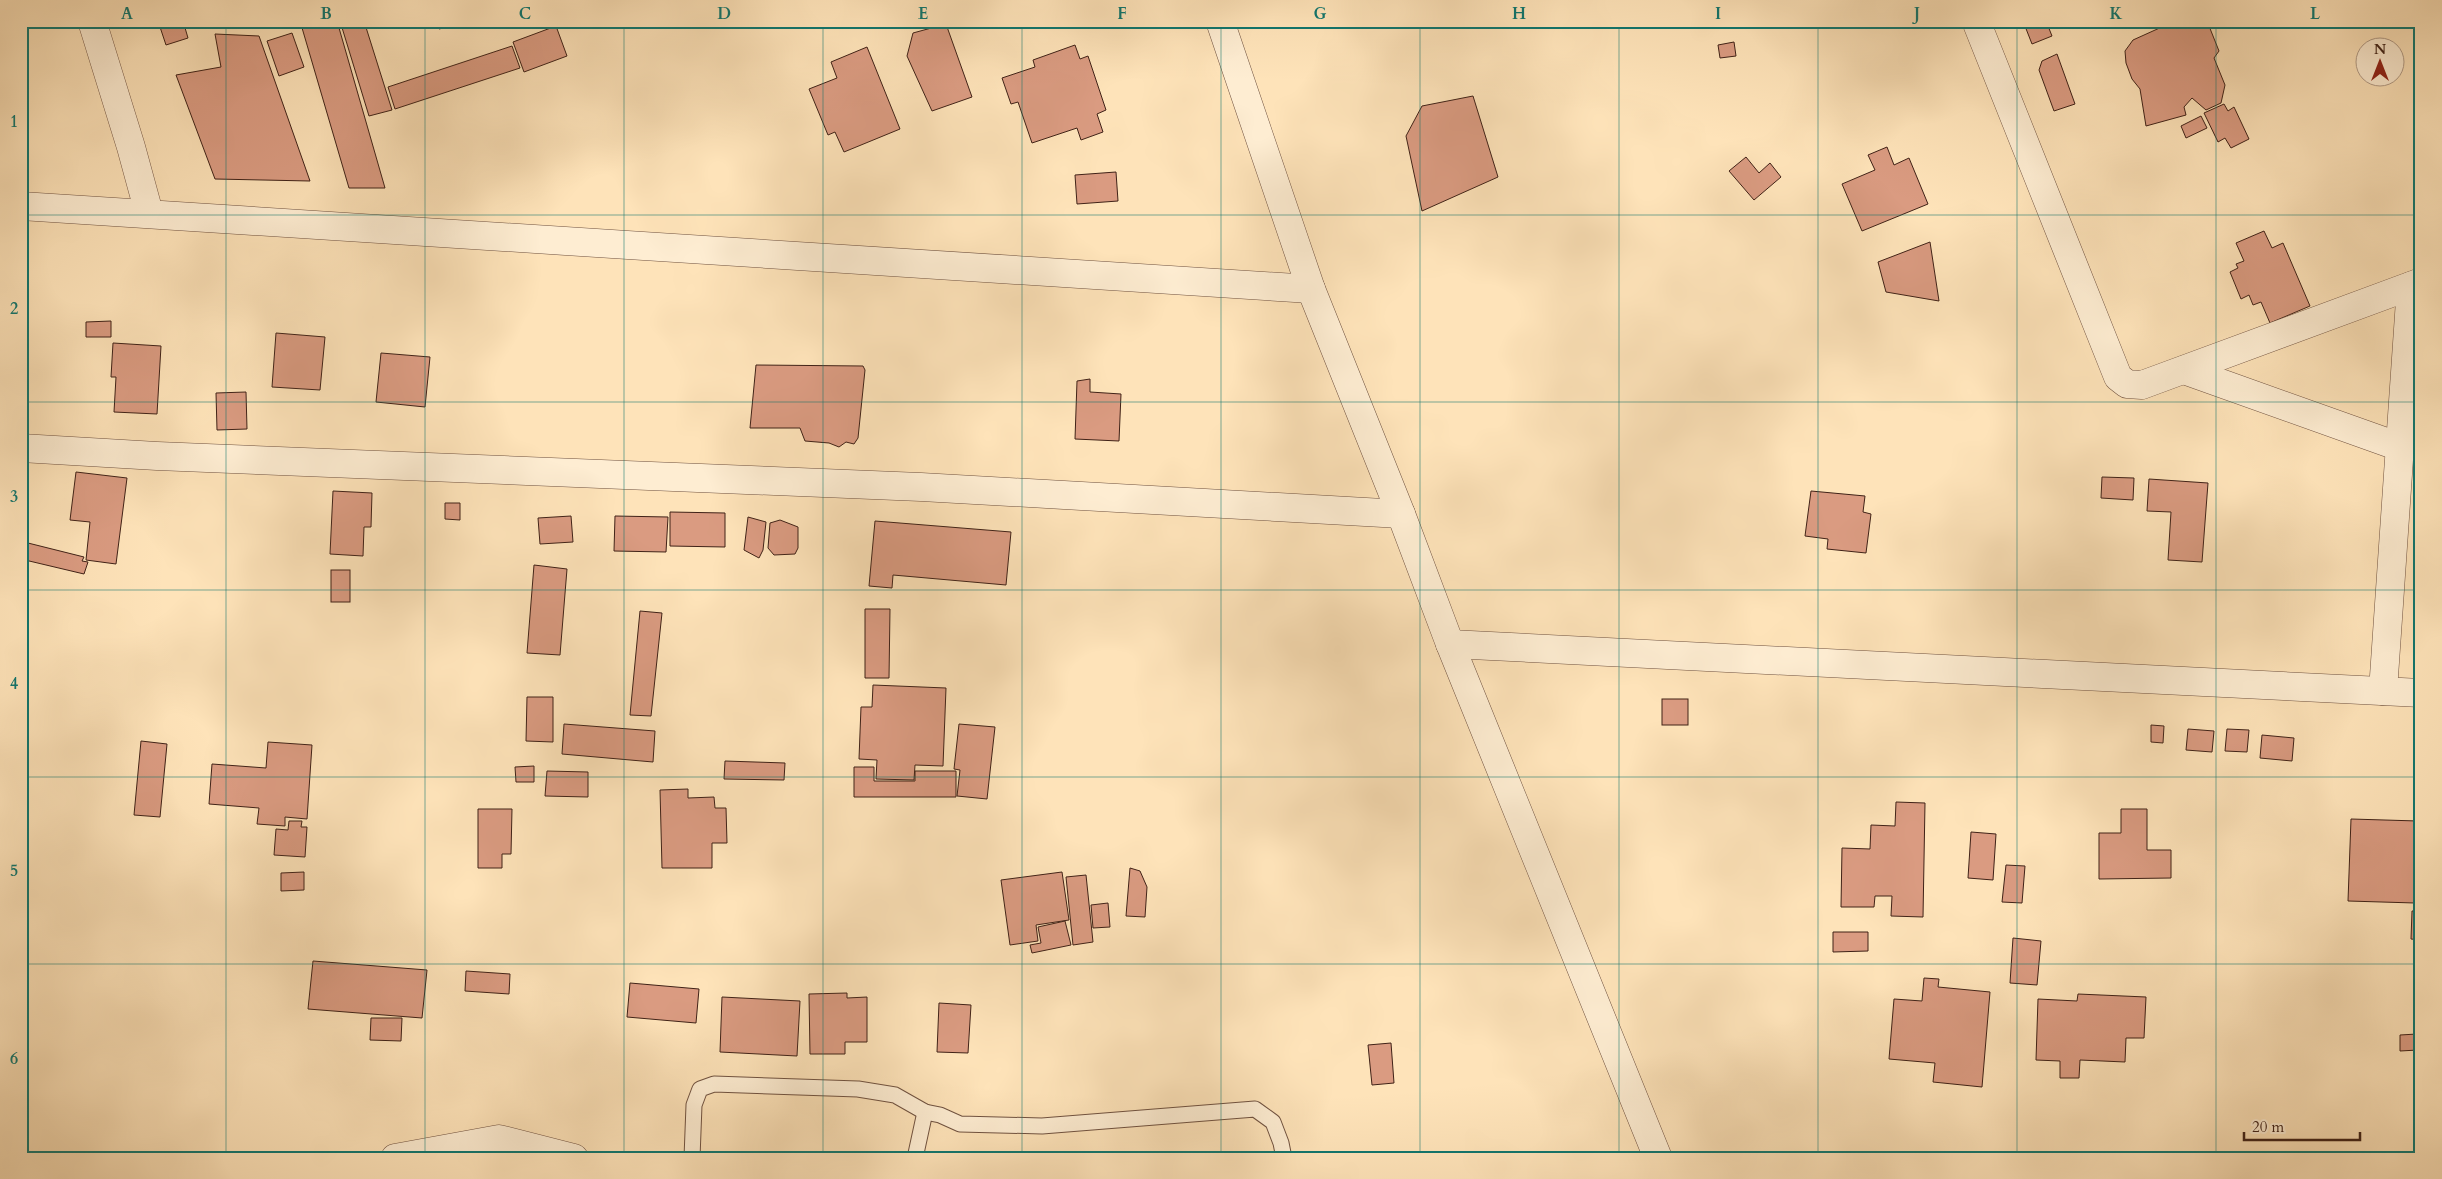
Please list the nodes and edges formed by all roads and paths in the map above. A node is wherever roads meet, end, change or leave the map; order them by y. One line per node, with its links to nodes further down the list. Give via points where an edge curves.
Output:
1 (92, 21): 5 (street)
2 (1220, 21): 7 (street)
3 (1976, 21): 8 (street, via 2118,378 2126,384 2142,385)
4 (21, 206): 5 (street)
5 (149, 213): 7 (street)
6 (2416, 284): 8 (street); 9 (street)
7 (1311, 289): 11 (street)
8 (2184, 370): 9 (street)
9 (2400, 447): 13 (street)
10 (21, 448): 11 (street, via 921,487)
11 (1401, 514): 12 (street)
12 (1450, 644): 13 (street); 21 (street)
13 (2383, 691): 14 (street)
14 (2421, 693)
15 (925, 1112): 18 (lane, via 894,1095 858,1089 714,1084 700,1089 694,1105); 19 (lane); 20 (lane, via 940,1114 960,1124 1042,1126 1255,1109 1273,1122)
16 (395, 1158): 17 (street, via 498,1139)
17 (574, 1158)
18 (692, 1158)
19 (915, 1158)
20 (1284, 1158)
21 (1658, 1158)

